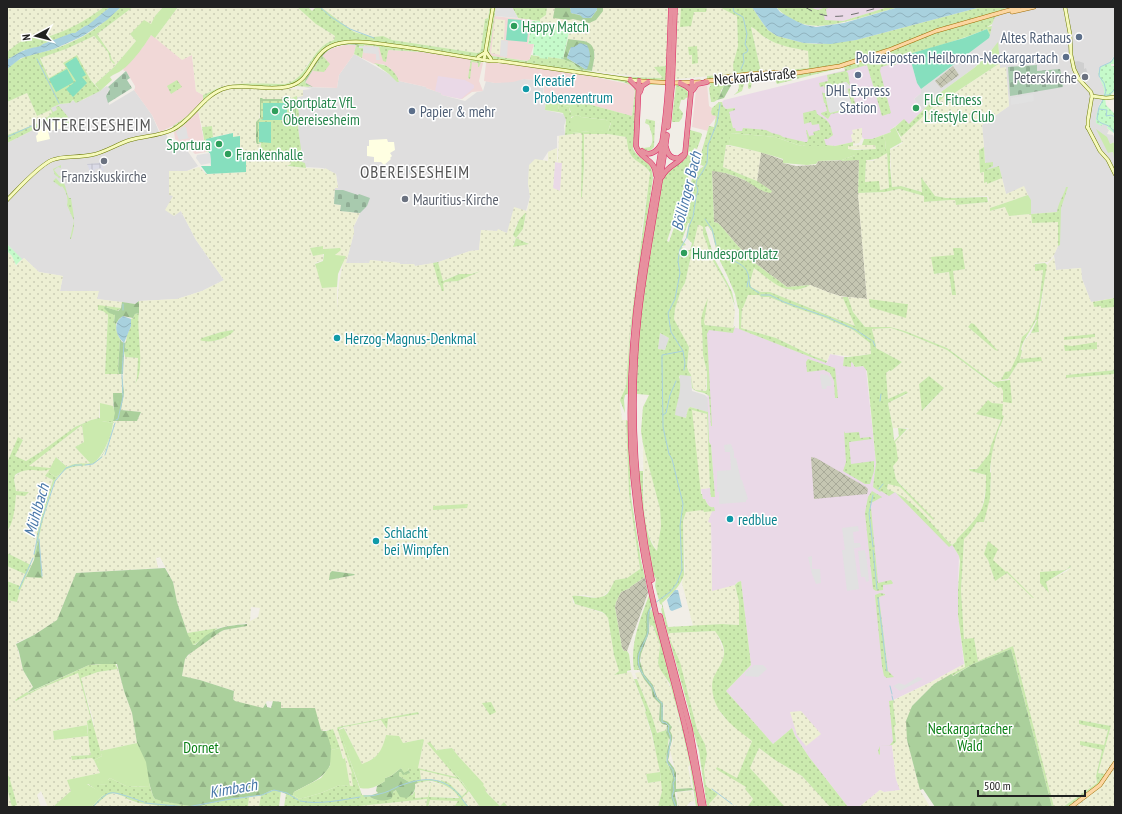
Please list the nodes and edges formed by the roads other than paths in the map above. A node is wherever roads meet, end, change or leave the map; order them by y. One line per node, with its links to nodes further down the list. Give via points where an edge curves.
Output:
1 (493, 7): 10 (main road)
2 (671, 7): 22 (highway, bridge)
3 (675, 7): 22 (highway, bridge)
4 (1012, 7): 8 (main road)
5 (1020, 7): 8 (main road, Neckartalstraße)
6 (1034, 7): 9 (main road)
7 (1065, 7): 25 (main road, via 1074,69)
8 (992, 15): 9 (main road, Neckartalstraße)
9 (985, 17): 18 (main road, Neckartalstraße, via 936,30 864,59 836,67)
10 (486, 52): 12 (main road); 13 (main road); 14 (main road)
11 (474, 57): 12 (main road); 13 (main road); 33 (main road, via 370,43 347,42 333,45 316,59 305,76 291,86 233,87 222,90 211,96 187,120 170,131 131,140 93,155 51,160)
12 (478, 57): 13 (main road)
13 (485, 59): 14 (main road); 15 (main road)
14 (491, 59): 15 (main road)
15 (500, 61): 16 (main road)
16 (630, 80): 17 (main road); 23 (highway)
17 (640, 81): 19 (main road, Neckartalstraße); 23 (highway)
18 (705, 81): 20 (main road, Neckartalstraße); 24 (highway, via 696,84)
19 (648, 82): 21 (main road, Neckartalstraße); 23 (highway)
20 (692, 82): 21 (main road, Neckartalstraße); 24 (highway)
21 (680, 83): 24 (highway)
22 (670, 86): 29 (highway)
23 (639, 90): 27 (highway)
24 (691, 90): 28 (highway)
25 (1092, 96): 26 (main road); 30 (main road, via 1088,127)
26 (1115, 97)
27 (638, 116): 29 (highway, via 637,143 644,153 650,154 657,150); 32 (highway, via 636,148 654,166)
28 (688, 127): 29 (highway, via 682,157 670,156); 31 (highway, via 684,156 667,169)
29 (664, 141): 31 (highway); 32 (highway)
30 (1115, 174)
31 (660, 180): 34 (highway, via 641,297)
32 (656, 187): 34 (highway, via 636,305 632,347)
33 (7, 200)
34 (632, 395): 35 (highway, via 632,447 639,524)
35 (658, 613): 37 (highway, via 689,741); 38 (highway, via 690,729)
36 (1115, 763): 39 (main road, via 1100,785)
37 (701, 807)
38 (704, 807)
39 (1070, 807)

